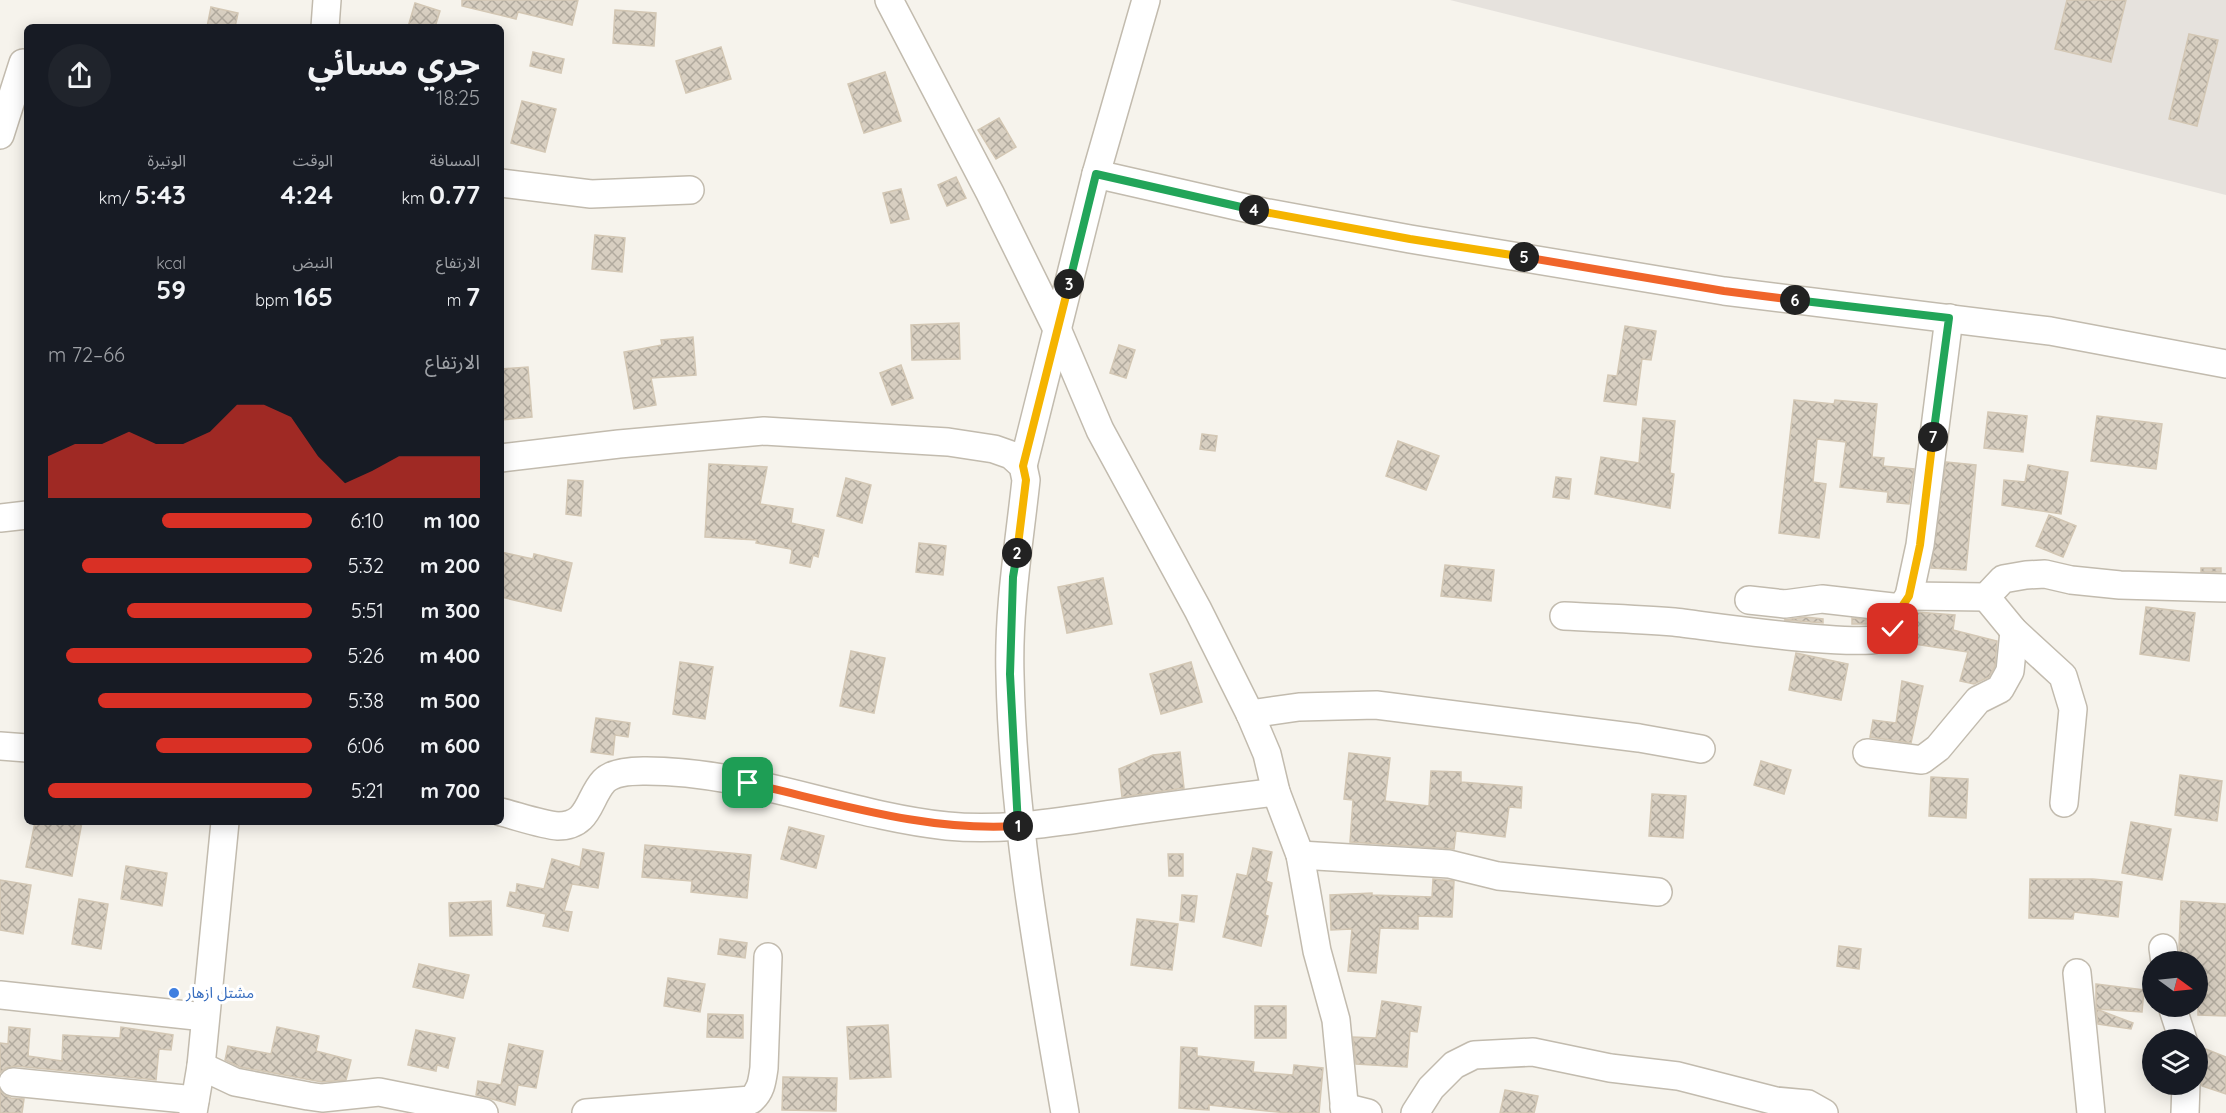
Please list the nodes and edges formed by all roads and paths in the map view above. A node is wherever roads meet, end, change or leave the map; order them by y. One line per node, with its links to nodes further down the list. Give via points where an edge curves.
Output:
1 (327, 0): 4 (street)
2 (889, 0): 11 (street)
3 (1146, 0): 7 (street)
4 (325, 24)
5 (23, 63): 6 (street)
6 (0, 135)
7 (1096, 174): 10 (street, via 1263,212 1410,239 1724,291); 11 (street)
8 (504, 183): 9 (street, via 591,194)
9 (690, 190)
10 (1949, 318): 12 (street, via 2050,331); 20 (street, via 1920,545)
11 (1058, 331): 14 (street); 23 (street, via 1100,430)
12 (2226, 364)
13 (504, 458): 14 (street, via 764,431 948,442 994,449 1011,455)
14 (1023, 466): 32 (street, via 1026,480 1013,577 1010,674)
15 (24, 515): 16 (street)
16 (0, 518)
17 (2226, 588): 18 (street, via 2120,585 2026,574 2003,579)
18 (1986, 597): 20 (street); 22 (street)
19 (1749, 600): 20 (street, via 1785,604 1822,599)
20 (1905, 602): 21 (street, via 1888,636 1876,641)
21 (1564, 616)
22 (2014, 631): 27 (street, via 2010,671 2000,689 1978,700 1938,748 1922,760); 29 (street, via 2063,676 2073,709)
23 (1250, 714): 26 (street, via 1299,707 1376,705); 28 (street, via 1267,754)
24 (0, 746): 25 (street)
25 (24, 748)
26 (1701, 749)
27 (1867, 753)
28 (1276, 792): 32 (street); 33 (street)
29 (2064, 802)
30 (504, 813): 32 (street, via 559,826 570,823 582,818 605,780 642,771 717,776 946,826)
31 (225, 825): 38 (street)
32 (1019, 825): 46 (street)
33 (1300, 855): 34 (street, via 1449,864 1498,876); 43 (street)
34 (1658, 892)
35 (768, 957): 45 (street, via 764,1068 757,1095 742,1103 709,1102)
36 (2077, 973): 49 (street)
37 (0, 995): 38 (street)
38 (205, 1017): 39 (street)
39 (201, 1066): 42 (street); 44 (street, via 235,1082 308,1096 379,1092)
40 (13, 1082): 42 (street)
41 (2186, 1095): 50 (street)
42 (194, 1106)
43 (1352, 1111)
44 (484, 1113)
45 (586, 1113)
46 (1065, 1113)
47 (1415, 1113): 48 (street, via 1431,1088 1454,1065 1474,1055 1533,1052 1610,1068 1678,1076 1776,1101 1808,1104)
48 (1824, 1113)
49 (2091, 1113)
50 (2185, 1113)

